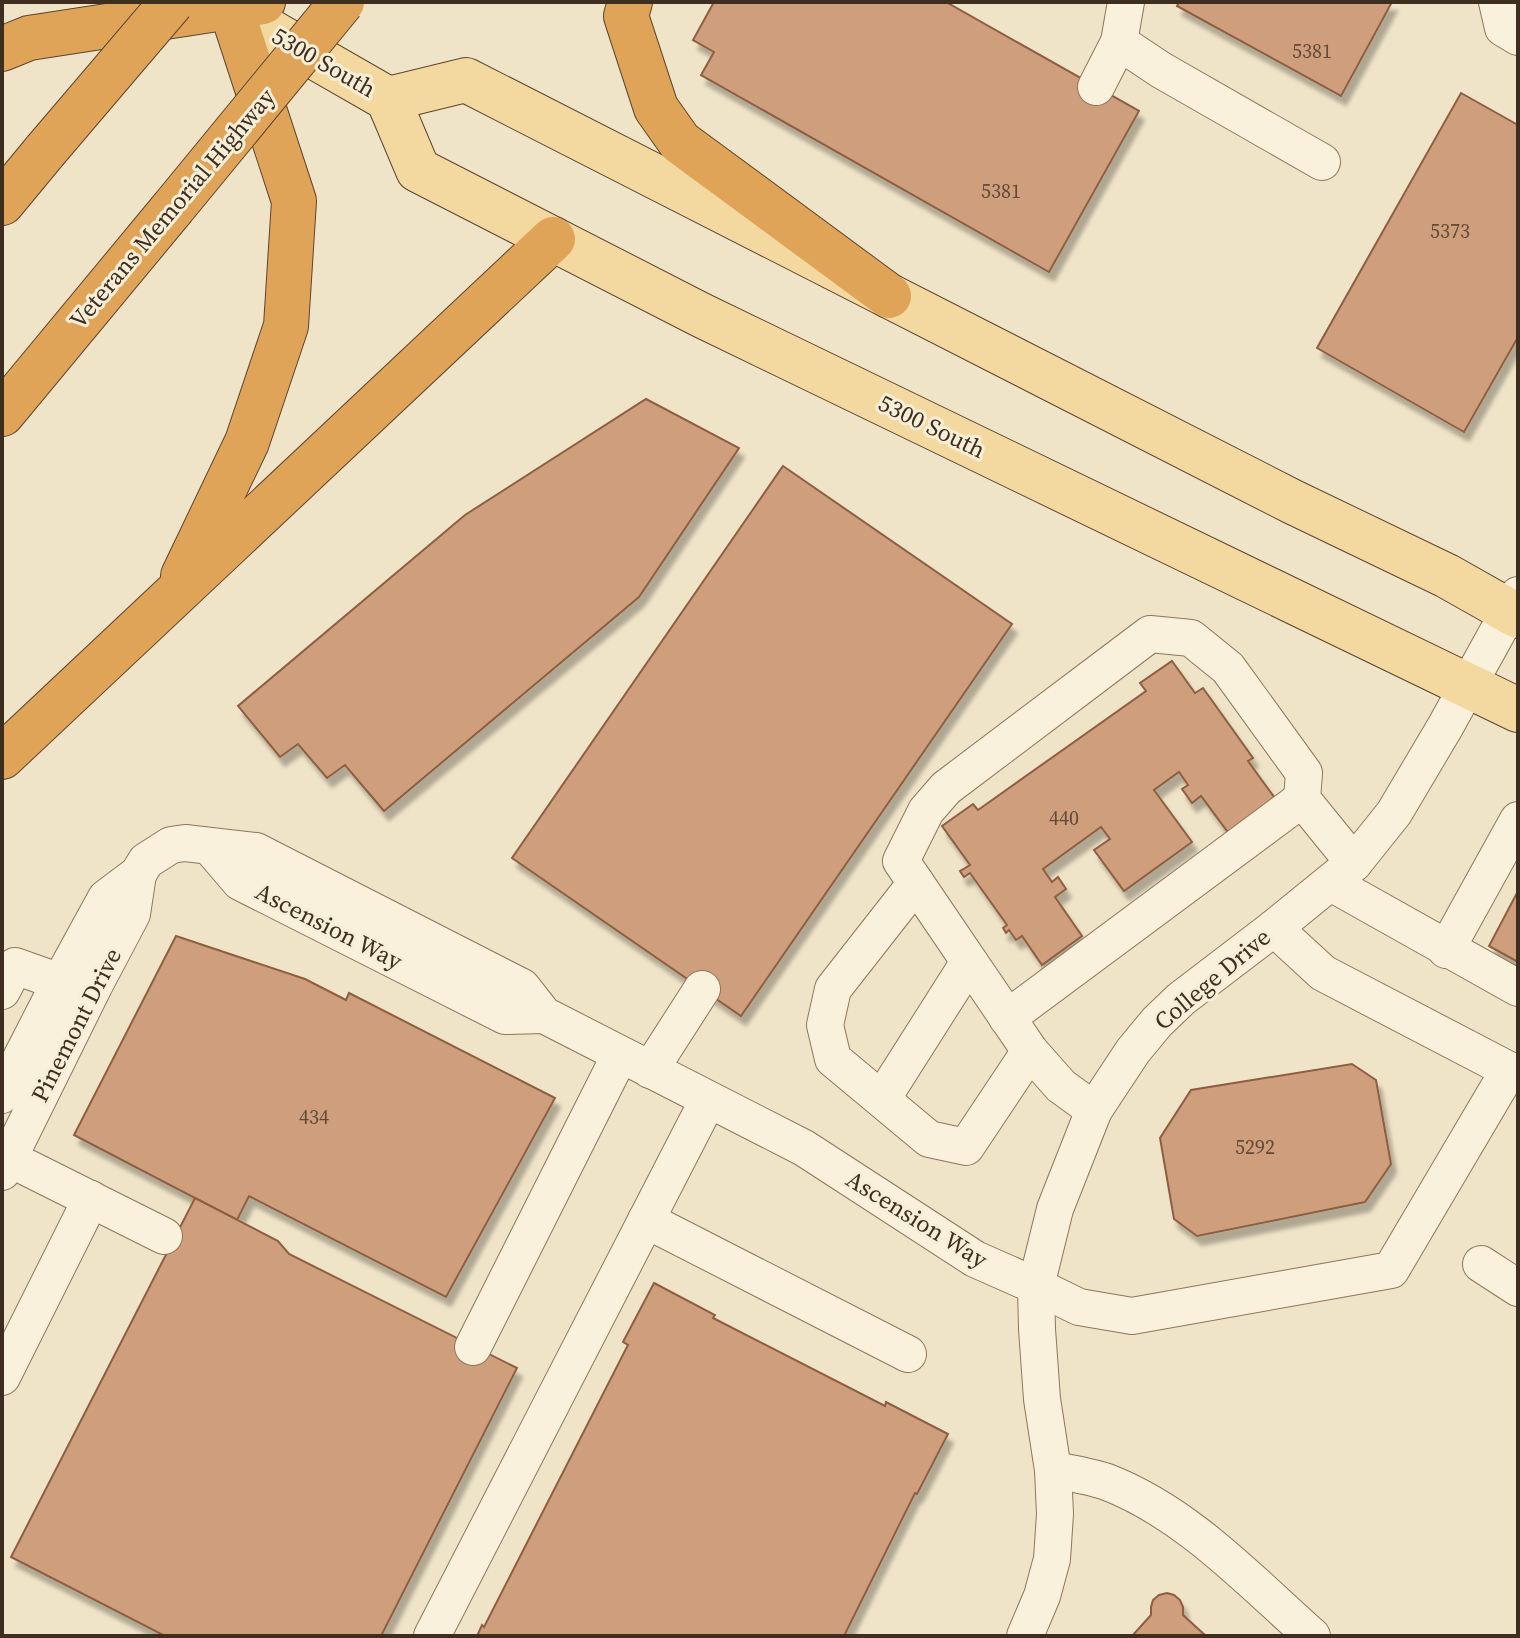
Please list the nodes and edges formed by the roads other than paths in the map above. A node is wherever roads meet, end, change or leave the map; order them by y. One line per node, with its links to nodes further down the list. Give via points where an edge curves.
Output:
1 (172, 2): 13 (highway, bridge)
2 (342, 2): 16 (highway, Veterans Memorial Highway, bridge)
3 (630, 2): 15 (highway, via 626,16 656,108 680,142)
4 (1126, 2): 8 (street)
5 (1497, 2): 7 (street, via 1503,28)
6 (235, 4): 9 (highway, via 29,38); 11 (main road, 5300 South); 17 (highway, via 294,201 286,326 247,442)
7 (1518, 37)
8 (1119, 42): 10 (street); 12 (street)
9 (2, 49)
10 (1096, 87)
11 (388, 99): 14 (main road, 5300 South, via 418,170); 15 (main road, 5300 South, via 466,80)
12 (1322, 162)
13 (2, 203)
14 (553, 239): 17 (highway); 19 (main road, 5300 South)
15 (889, 296): 18 (main road, 5300 South, via 1293,502)
16 (2, 414)
17 (171, 599): 21 (highway)
18 (1515, 607): 19 (street, College Drive)
19 (1467, 685): 20 (main road, 5300 South); 25 (street, College Drive, via 1394,813)
20 (1518, 710)
21 (2, 757)
22 (1302, 799): 25 (street); 27 (street, via 1304,773 1228,668 1191,638 1150,634 946,788 926,811 901,861); 35 (street)
23 (1518, 820): 29 (street)
24 (210, 847): 26 (street, Pinemont Drive, via 171,845 146,861); 37 (street, Ascension Way, via 256,851 270,858 522,987 544,1015)
25 (1342, 873): 28 (street, College Drive); 29 (street)
26 (138, 874): 32 (street, Pinemont Drive, via 106,898); 42 (street, Pinemont Drive, via 132,914)
27 (916, 883): 30 (street); 39 (street, via 833,989 825,1025 833,1059)
28 (1274, 928): 41 (street, College Drive, via 1157,1022); 47 (street, Ascension Way, via 1323,973 1509,1070 1391,1270 1132,1316 1079,1307)
29 (1446, 950): 33 (street)
30 (969, 962): 35 (street); 39 (street)
31 (6, 973): 32 (street)
32 (60, 982): 38 (street, Pinemont Drive)
33 (1518, 988)
34 (702, 989): 37 (street)
35 (1007, 1018): 36 (street)
36 (1030, 1051): 39 (street, via 966,1147 929,1139); 41 (street, via 1061,1086)
37 (635, 1062): 40 (street, Ascension Way); 49 (street)
38 (2, 1095)
39 (882, 1099)
40 (708, 1100): 44 (street); 47 (street, Ascension Way, via 804,1148 975,1259)
41 (1094, 1110): 47 (street, College Drive, via 1055,1209)
42 (4, 1162): 43 (street)
43 (91, 1199): 45 (street); 51 (street)
44 (646, 1220): 50 (street); 53 (street)
45 (164, 1236)
46 (1481, 1264): 48 (street)
47 (1036, 1286): 52 (street, College Drive, via 1042,1399)
48 (1518, 1288)
49 (473, 1347)
50 (908, 1354)
51 (2, 1377)
52 (1053, 1470): 54 (street, College Drive, via 1052,1559); 55 (street, via 1106,1481 1152,1504 1191,1529)
53 (432, 1636)
54 (1025, 1636)
55 (1312, 1636)

